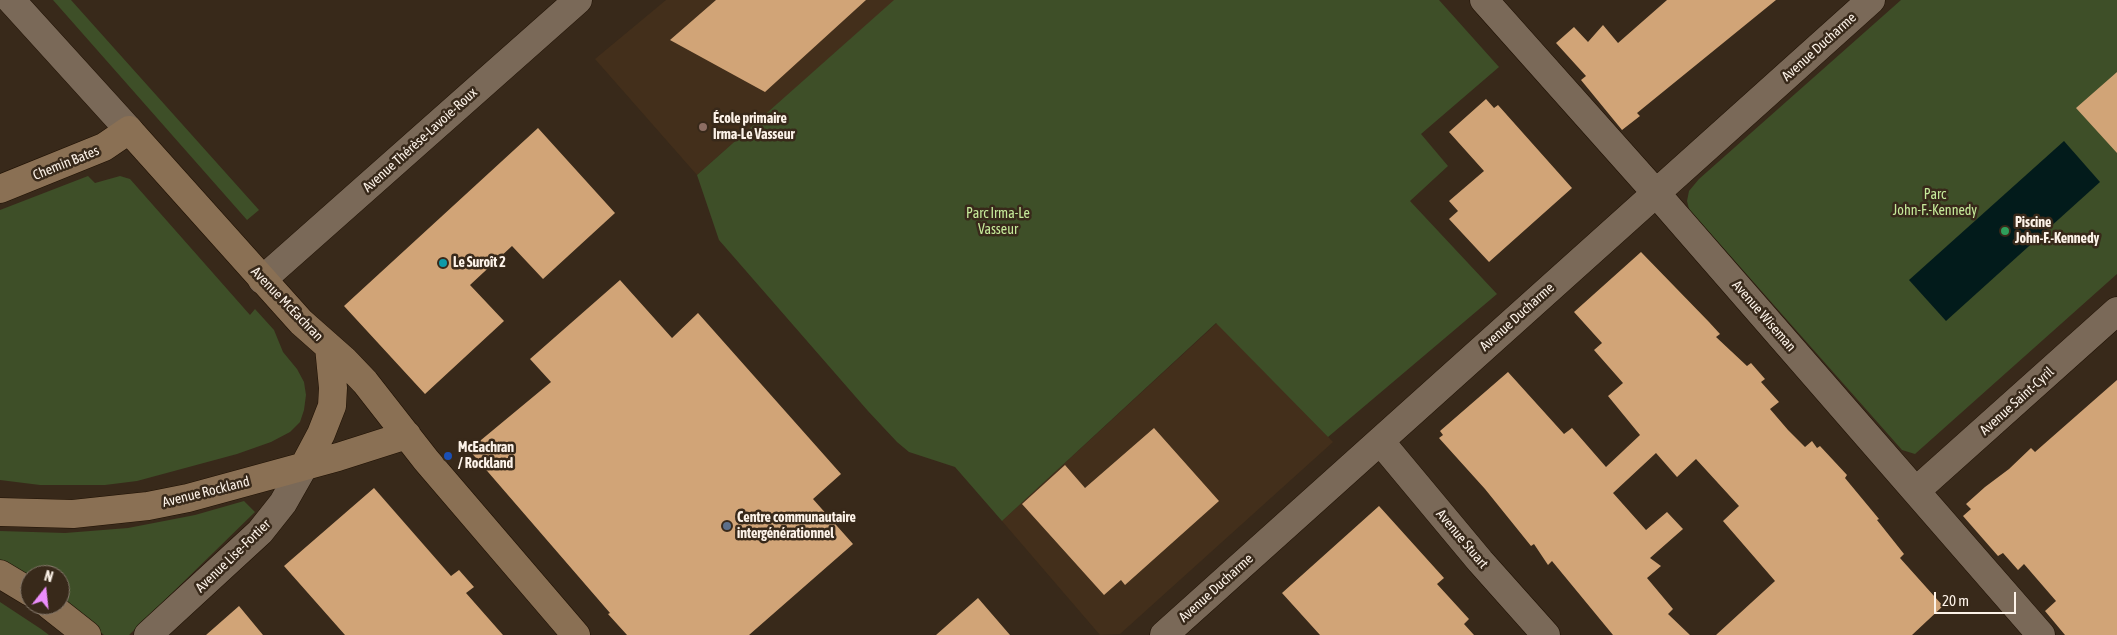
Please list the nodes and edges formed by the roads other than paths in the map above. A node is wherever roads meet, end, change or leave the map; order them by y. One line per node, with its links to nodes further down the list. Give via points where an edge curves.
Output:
1 (11, 0): 5 (street, Avenue McEachran)
2 (578, 0): 8 (street, Avenue Thérèse-Lavoie-Roux)
3 (1484, 0): 7 (street, Avenue Wiseman)
4 (1871, 0): 7 (street, Avenue Ducharme)
5 (128, 130): 6 (street, Chemin Bates, via 104,147); 8 (street, Avenue McEachran)
6 (0, 189)
7 (1656, 193): 12 (street, Avenue Ducharme); 14 (street, Avenue Wiseman)
8 (262, 280): 10 (street, Avenue McEachran)
9 (2117, 311): 14 (street, Avenue Saint-Cyril)
10 (329, 347): 11 (street, Avenue McEachran, via 365,382); 13 (street, via 334,388 332,406)
11 (407, 435): 13 (street, Avenue Rockland); 21 (street, Avenue McEachran)
12 (1380, 440): 22 (street, Avenue Ducharme); 23 (street, Avenue Stuart)
13 (304, 466): 15 (street, Avenue Rockland, via 188,498 128,510 73,514); 20 (street, Avenue Lise-Fortier, via 283,503 260,532)
14 (1917, 490): 24 (street, Avenue Wiseman)
15 (0, 512)
16 (0, 574): 17 (street)
17 (20, 586)
18 (62, 615): 19 (street)
19 (87, 635)
20 (148, 635)
21 (576, 635)
22 (1164, 635)
23 (1546, 635)
24 (2041, 635)

